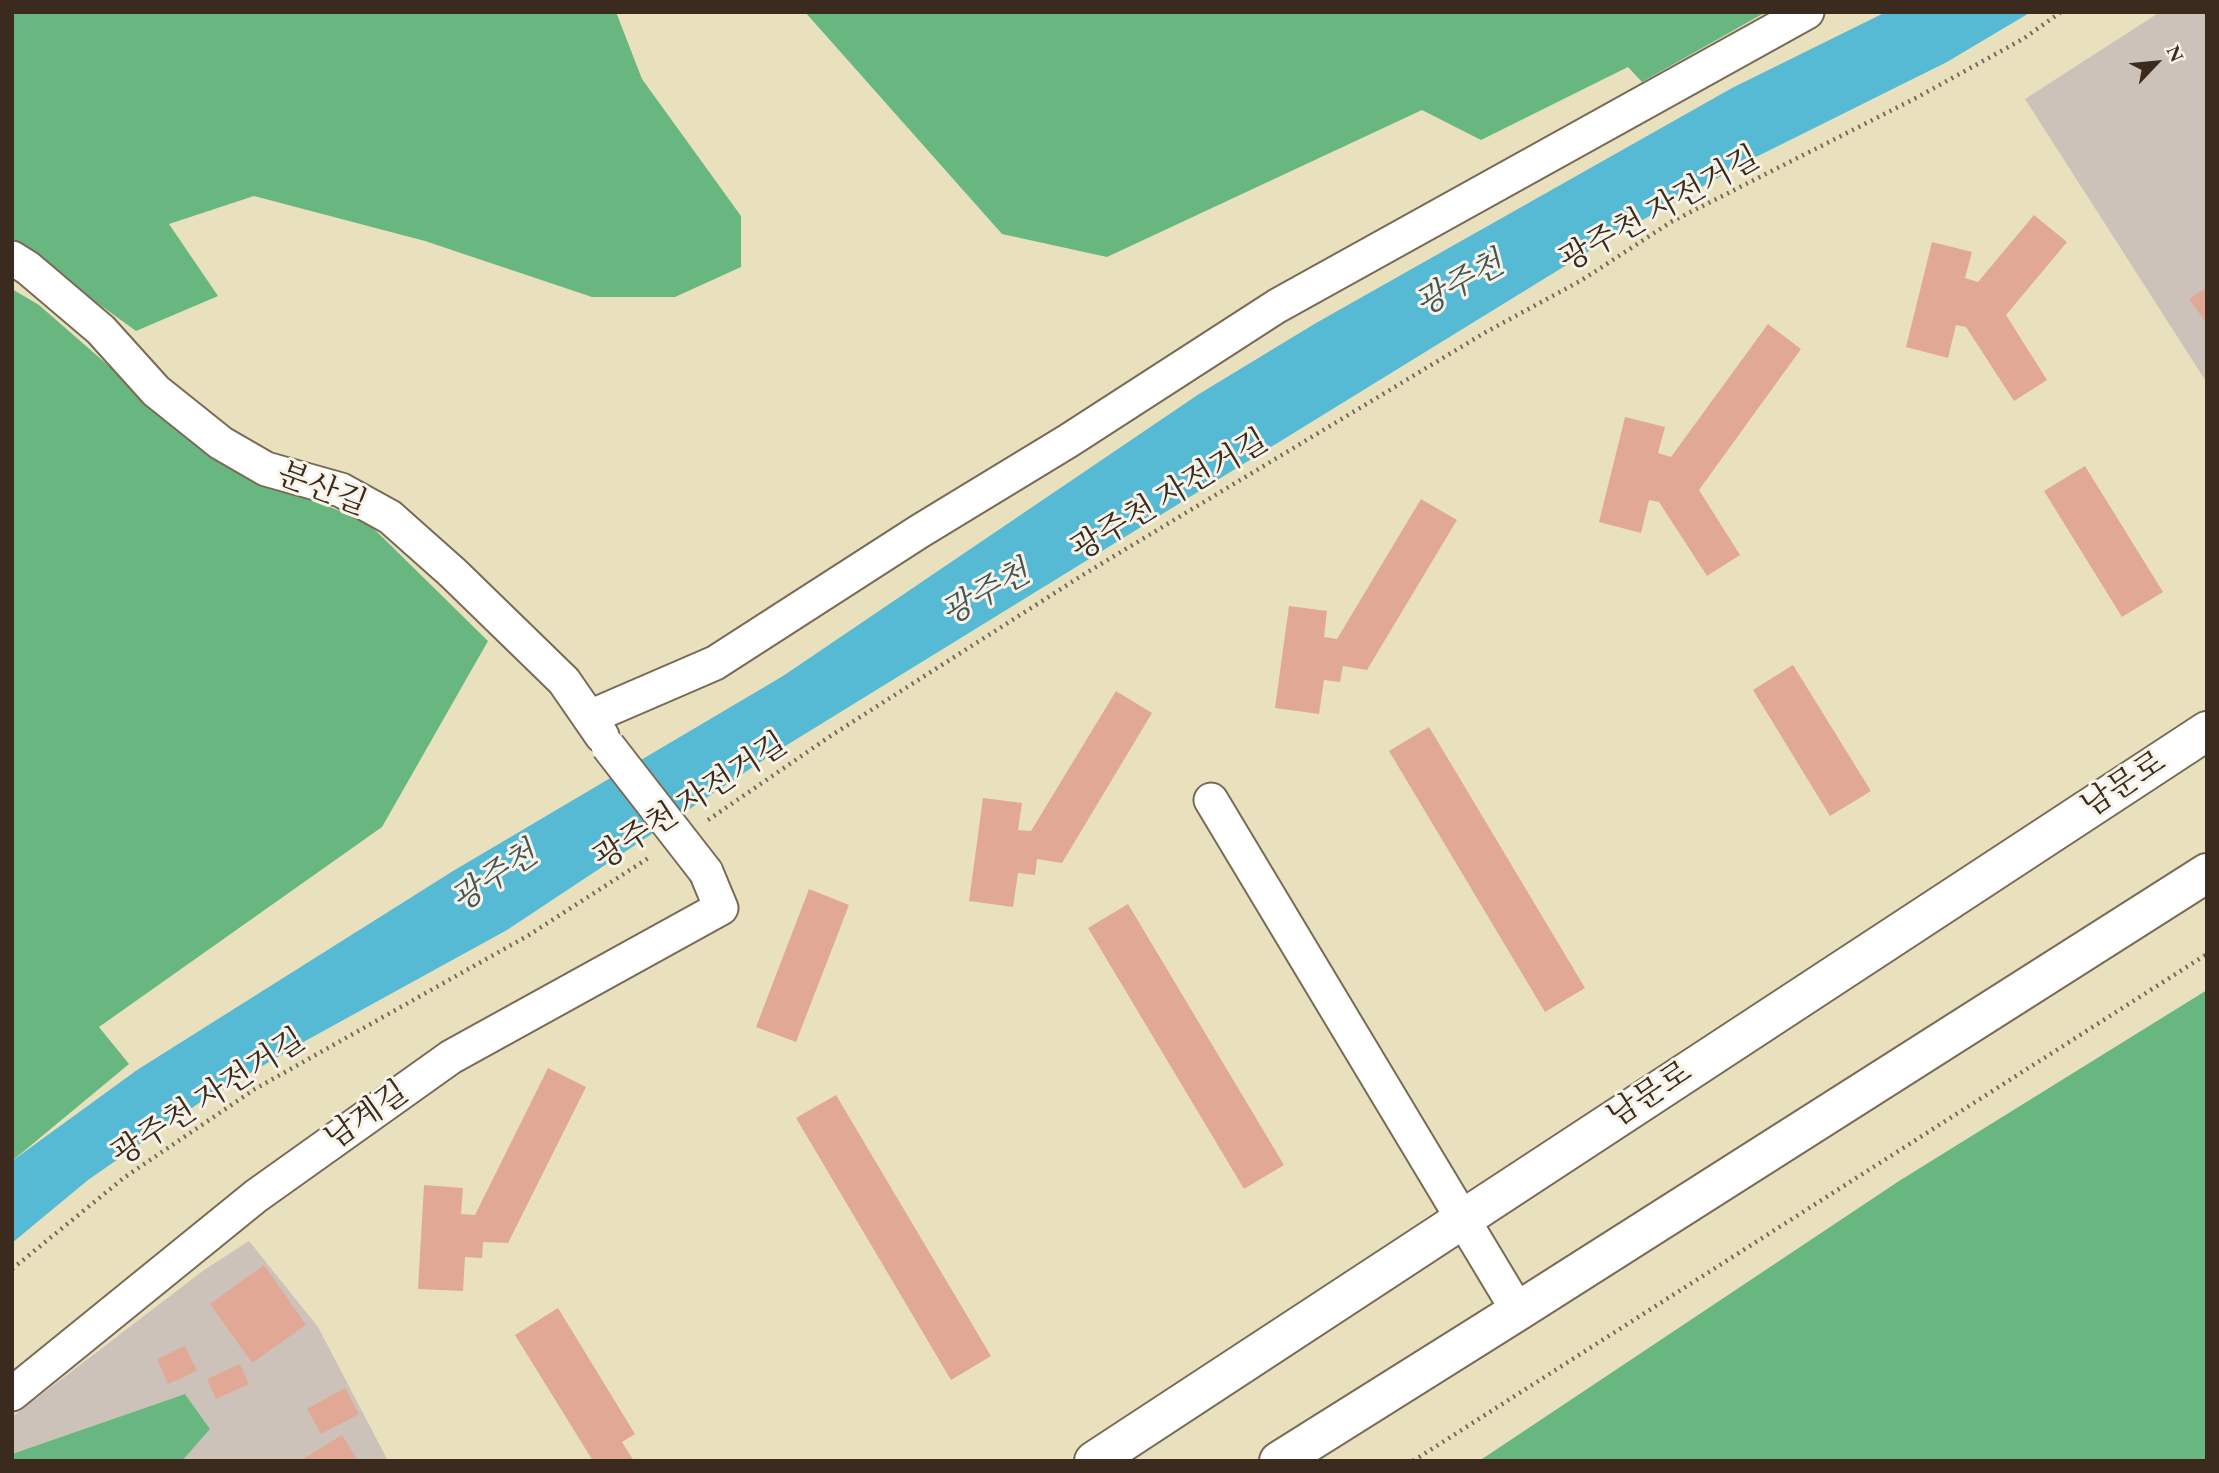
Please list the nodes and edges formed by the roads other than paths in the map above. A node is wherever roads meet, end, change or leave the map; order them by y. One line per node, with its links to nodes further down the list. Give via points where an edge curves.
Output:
1 (1807, 12): 3 (street, via 1277,306 715,663)
2 (12, 258): 3 (street, 분산길, via 101,330 156,391 221,443 266,469 341,490 390,517 564,681)
3 (590, 717): 6 (street, 분산길, bridge)
4 (2207, 731): 8 (main road, 남문로)
5 (1211, 800): 8 (street)
6 (706, 872): 10 (street, 남계길, via 721,908 451,1057 256,1195)
7 (2207, 873): 9 (main road)
8 (1463, 1218): 9 (street); 11 (main road, 남문로)
9 (1518, 1311): 12 (main road)
10 (12, 1394)
11 (1094, 1461)
12 (1279, 1461)

